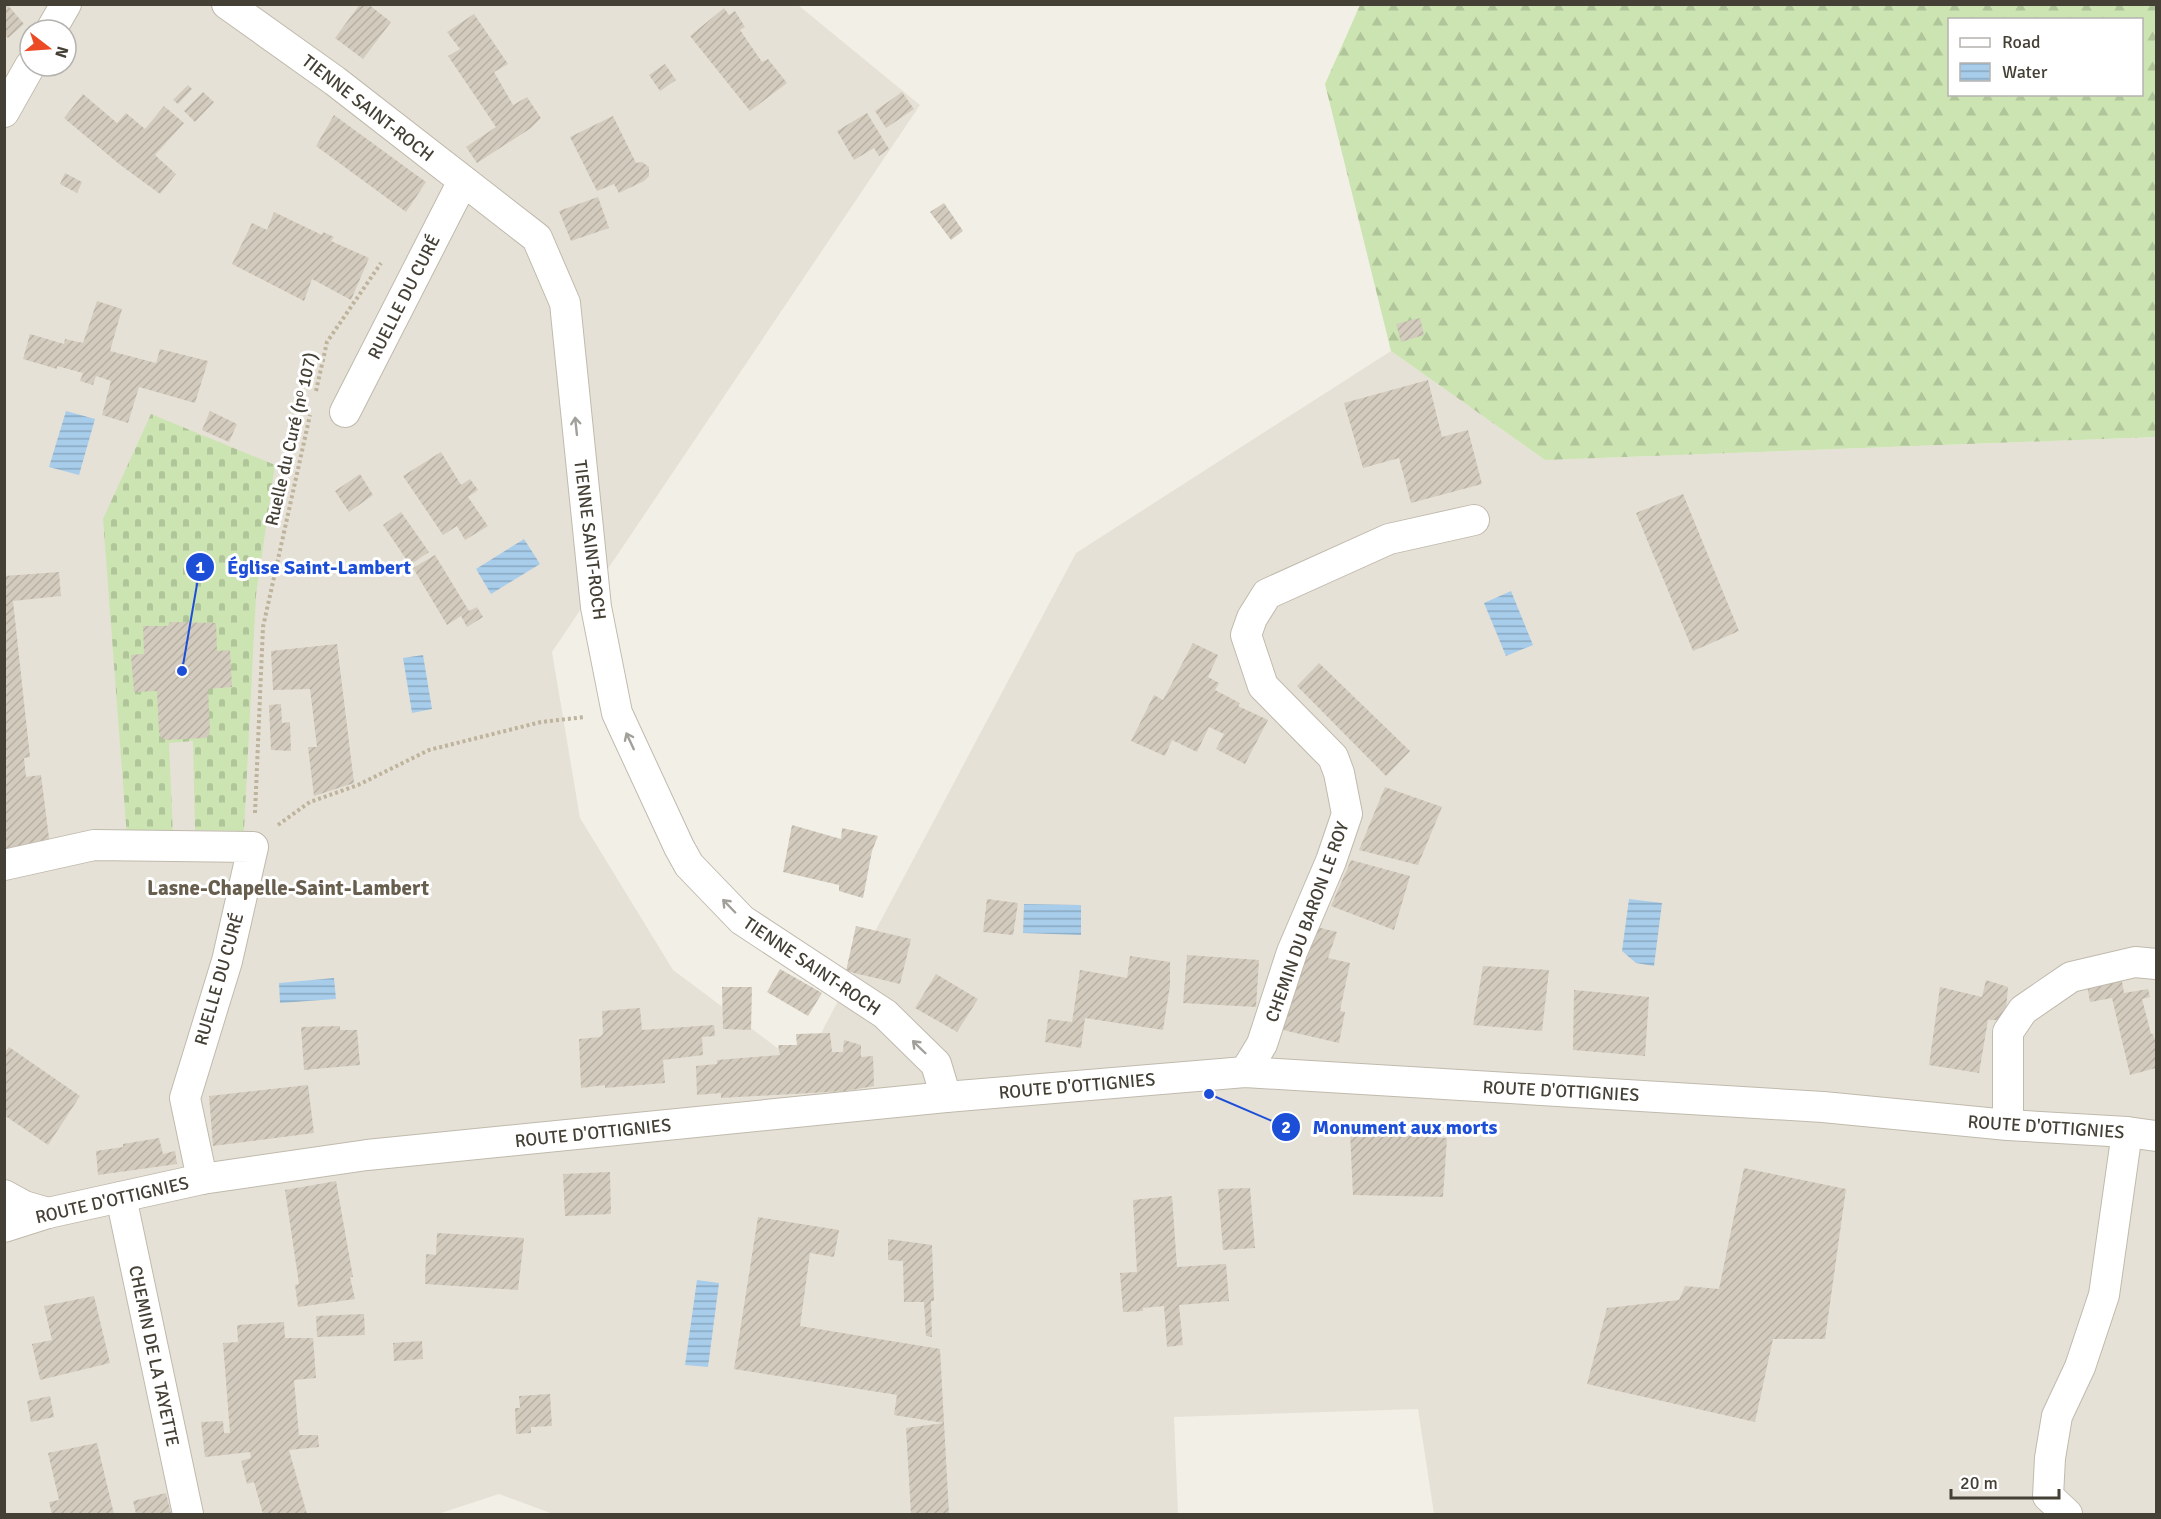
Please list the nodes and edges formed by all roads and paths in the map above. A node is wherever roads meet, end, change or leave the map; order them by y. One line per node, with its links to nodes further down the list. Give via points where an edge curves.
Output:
1 (66, 4): 3 (street)
2 (227, 4): 6 (street, TIENNE SAINT-ROCH, via 335,81)
3 (58, 18)
4 (23, 78): 5 (street)
5 (4, 112)
6 (463, 181): 10 (street, RUELLE DU CURÉ); 12 (street, TIENNE SAINT-ROCH, one-way to 6, via 595,597 565,303 537,238)
7 (386, 256): 8 (path, Ruelle du Curé (nᵒ 107), via 327,342)
8 (314, 399)
9 (312, 410): 13 (path, Ruelle du Curé (nᵒ 107), via 263,627)
10 (345, 412)
11 (1474, 520): 16 (street, CHEMIN DU BARON LE ROY, via 1389,539 1267,594 1252,618 1246,635 1263,686 1333,757 1347,814 1292,952 1262,1044)
12 (617, 713): 13 (path, via 541,722 429,750 358,785 310,802); 17 (street, TIENNE SAINT-ROCH, one-way to 12, via 936,1064 885,1014 742,920 689,865)
13 (253, 847): 14 (street, via 94,845); 21 (street, RUELLE DU CURÉ, via 226,961 185,1098)
14 (4, 865)
15 (2157, 964): 18 (street, via 2135,962 2071,977 2023,1010 2008,1032)
16 (1245, 1072): 17 (street, ROUTE D'OTTIGNIES); 18 (street, ROUTE D'OTTIGNIES, via 1823,1107)
17 (946, 1096): 21 (street, ROUTE D'OTTIGNIES, via 367,1155)
18 (2008, 1125): 19 (street, ROUTE D'OTTIGNIES)
19 (2127, 1132): 20 (street, ROUTE D'OTTIGNIES); 27 (street, via 2104,1295 2080,1367 2057,1416 2050,1458 2048,1496)
20 (2157, 1136)
21 (202, 1179): 23 (street, ROUTE D'OTTIGNIES)
22 (4, 1195): 24 (street)
23 (121, 1197): 24 (street, ROUTE D'OTTIGNIES); 26 (street, CHEMIN DE LA TAYETTE)
24 (48, 1214): 25 (street, ROUTE D'OTTIGNIES)
25 (4, 1227)
26 (188, 1515)
27 (2067, 1515)

